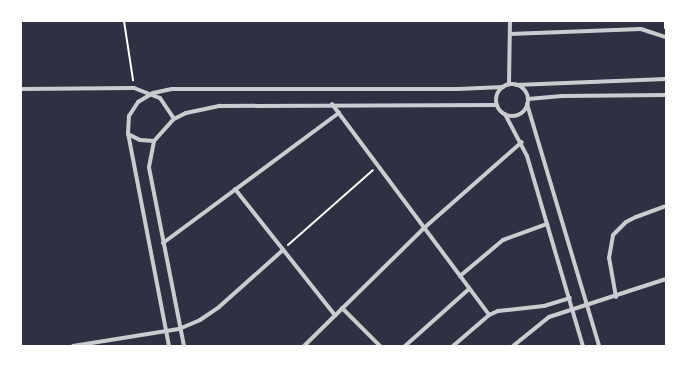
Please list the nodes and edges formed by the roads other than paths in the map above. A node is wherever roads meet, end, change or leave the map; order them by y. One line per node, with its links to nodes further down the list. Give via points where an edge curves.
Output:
1 (510, 21): 2 (street)
2 (510, 34): 3 (street, via 641,29); 5 (street)
3 (666, 37)
4 (666, 79): 6 (street)
5 (509, 84): 6 (street); 7 (street)
6 (516, 85): 11 (street, via 522,88)
7 (503, 87): 9 (street, via 172,89); 14 (street, via 498,92)
8 (21, 89): 9 (street, via 134,88)
9 (153, 93): 17 (street, via 166,104); 18 (street, via 145,96 132,108)
10 (666, 95): 11 (street)
11 (528, 99): 13 (street)
12 (332, 104): 14 (street); 15 (street); 17 (street, via 220,106 186,113)
13 (527, 104): 16 (street, via 520,113); 32 (street)
14 (497, 105): 16 (street)
15 (338, 113): 21 (street); 24 (street)
16 (504, 114): 20 (street)
17 (174, 119): 19 (street)
18 (128, 134): 19 (street, via 140,140); 38 (street)
19 (154, 141): 25 (street, via 149,167)
20 (522, 142): 23 (street); 24 (street)
21 (235, 189): 25 (street); 26 (street)
22 (664, 207): 30 (street, via 631,220 613,235 609,258)
23 (547, 224): 27 (street, via 503,240); 31 (street)
24 (424, 228): 27 (street); 33 (street)
25 (163, 243): 37 (street)
26 (283, 250): 35 (street); 37 (street, via 219,307)
27 (460, 276): 29 (street)
28 (666, 279): 30 (street)
29 (469, 289): 36 (street); 44 (street)
30 (616, 297): 32 (street)
31 (570, 298): 34 (street); 36 (street, via 544,306 509,308)
32 (588, 306): 34 (street); 48 (street)
33 (342, 308): 35 (street); 43 (street)
34 (573, 310): 46 (street, via 540,323); 47 (street)
35 (335, 315): 42 (street)
36 (489, 315): 45 (street)
37 (179, 329): 38 (street); 41 (street)
38 (165, 331): 39 (street); 40 (street)
39 (73, 346)
40 (169, 346)
41 (184, 346)
42 (304, 346)
43 (380, 346)
44 (405, 346)
45 (453, 346)
46 (513, 346)
47 (583, 346)
48 (599, 346)

